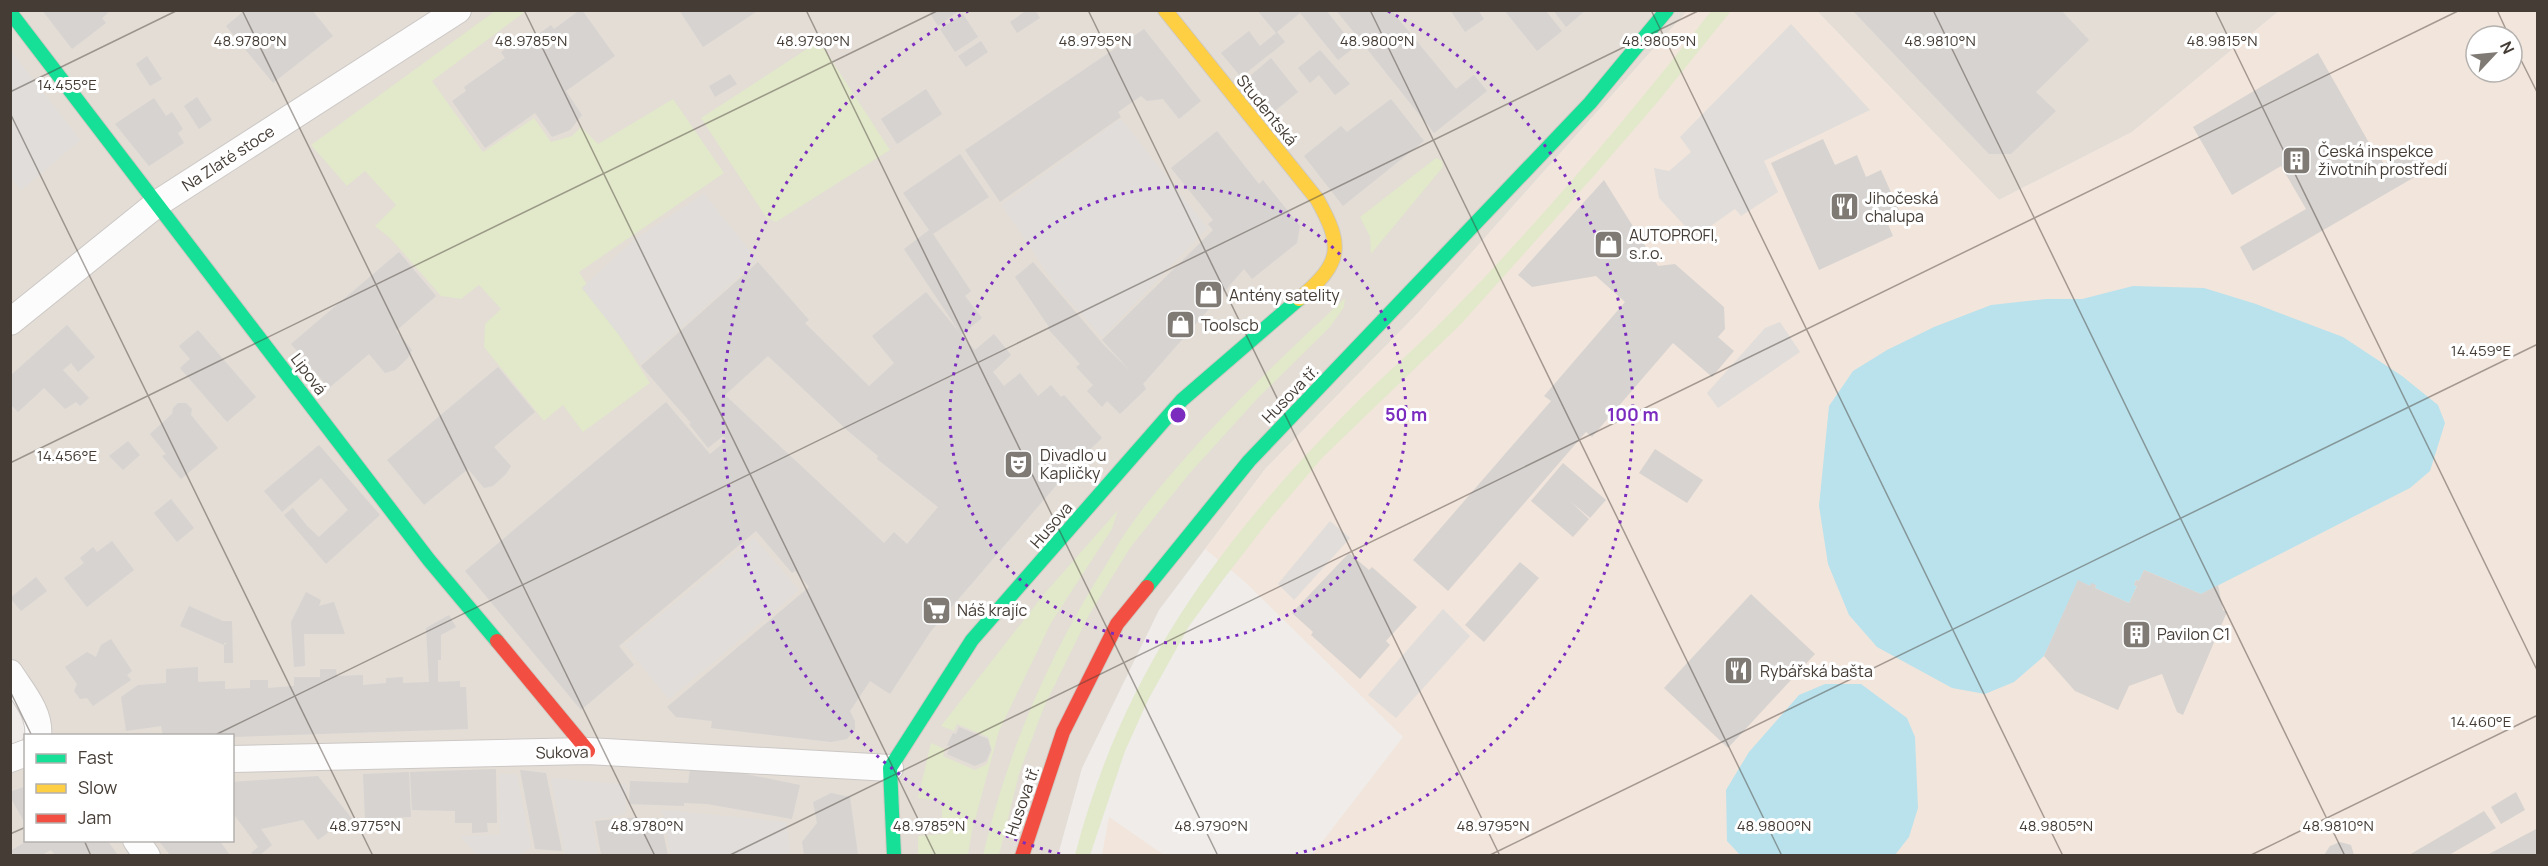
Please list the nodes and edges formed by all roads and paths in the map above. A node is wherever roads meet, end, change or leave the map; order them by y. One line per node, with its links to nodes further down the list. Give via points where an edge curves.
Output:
1 (458, 10): 5 (street, Na Zlaté stoce)
2 (1165, 10): 6 (street, Studentská, via 1317,200)
3 (1667, 10): 16 (street, Husova tř., via 1590,103 1249,461 1117,624 1062,732)
4 (10, 12): 5 (street, Lipová)
5 (158, 204): 7 (street, Na Zlaté stoce); 10 (street, Lipová, via 448,584)
6 (1336, 235): 12 (street, Husova, via 1334,260 1323,279 1182,400 972,640)
7 (10, 322)
8 (10, 674): 9 (street, via 35,713)
9 (38, 734)
10 (588, 751): 11 (street, Sukova); 12 (street, Sukova)
11 (234, 759)
12 (890, 768): 15 (street)
13 (137, 842): 14 (street)
14 (147, 855)
15 (894, 855)
16 (1022, 855)

